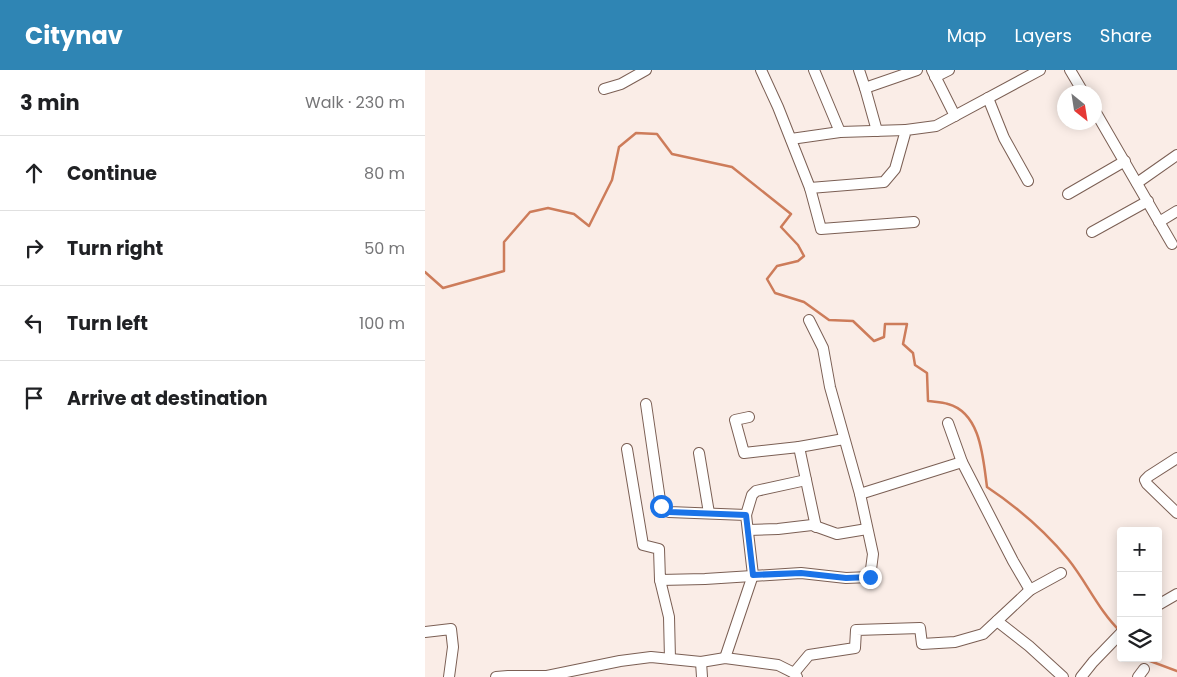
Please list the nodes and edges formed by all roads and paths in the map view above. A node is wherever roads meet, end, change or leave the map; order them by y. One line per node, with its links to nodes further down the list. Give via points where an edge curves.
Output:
1 (646, 70): 12 (street)
2 (761, 70): 19 (street)
3 (815, 70): 18 (street)
4 (859, 70): 11 (street)
5 (917, 70): 11 (street)
6 (949, 70): 9 (street)
7 (1040, 70): 13 (street)
8 (1070, 70): 10 (street)
9 (933, 74): 14 (street)
10 (1079, 85)
11 (865, 88): 17 (street)
12 (604, 89)
13 (988, 98): 14 (street); 22 (street, via 1004,138)
14 (955, 116): 16 (street, via 936,126)
15 (1102, 122): 21 (street)
16 (906, 130): 17 (street); 24 (street, via 895,169 884,182)
17 (877, 131): 18 (street)
18 (840, 132): 19 (street)
19 (791, 139): 24 (street)
20 (1177, 155): 23 (street)
21 (1125, 160): 23 (street); 25 (street)
22 (1028, 181)
23 (1137, 183): 26 (street)
24 (810, 188): 28 (street, via 821,229)
25 (1068, 194)
26 (1148, 201): 29 (street); 30 (street)
27 (1177, 211): 29 (street)
28 (914, 222)
29 (1159, 222): 31 (street)
30 (1092, 232)
31 (1172, 244)
32 (809, 320): 36 (street, via 823,348)
33 (646, 404): 44 (street, via 661,506 669,512)
34 (749, 417): 37 (street, via 735,420 744,454)
35 (948, 423): 41 (street)
36 (844, 439): 37 (street); 43 (street)
37 (799, 447): 42 (street)
38 (627, 449): 52 (street, via 643,545 659,548)
39 (699, 453): 44 (street)
40 (1177, 458): 45 (street, via 1145,480)
41 (961, 462): 43 (street); 53 (street)
42 (807, 480): 46 (street, via 756,491 752,494); 47 (street)
43 (860, 494): 48 (street)
44 (709, 513): 46 (street)
45 (1177, 513)
46 (746, 515): 49 (street)
47 (817, 527): 48 (street, via 837,534); 49 (street)
48 (867, 529): 51 (street, via 873,554 870,577 801,573)
49 (748, 530): 51 (street)
50 (1061, 573): 53 (street)
51 (753, 575): 52 (street); 59 (street)
52 (661, 580): 60 (street, via 669,617)
53 (1030, 590): 56 (street)
54 (1177, 594): 55 (street)
55 (1162, 603)
56 (997, 621): 62 (street, via 983,634 955,642 922,644 920,628 856,630 855,648 809,655); 67 (street)
57 (425, 632): 63 (street, via 451,629 453,647)
58 (1117, 638): 68 (street)
59 (725, 658): 61 (street); 62 (street, via 778,665)
60 (670, 659): 61 (street); 65 (street, via 651,657 620,661)
61 (701, 662): 66 (street)
62 (795, 675)
63 (449, 677)
64 (496, 677): 65 (street)
65 (547, 677)
66 (702, 677)
67 (1063, 677)
68 (1081, 677)

